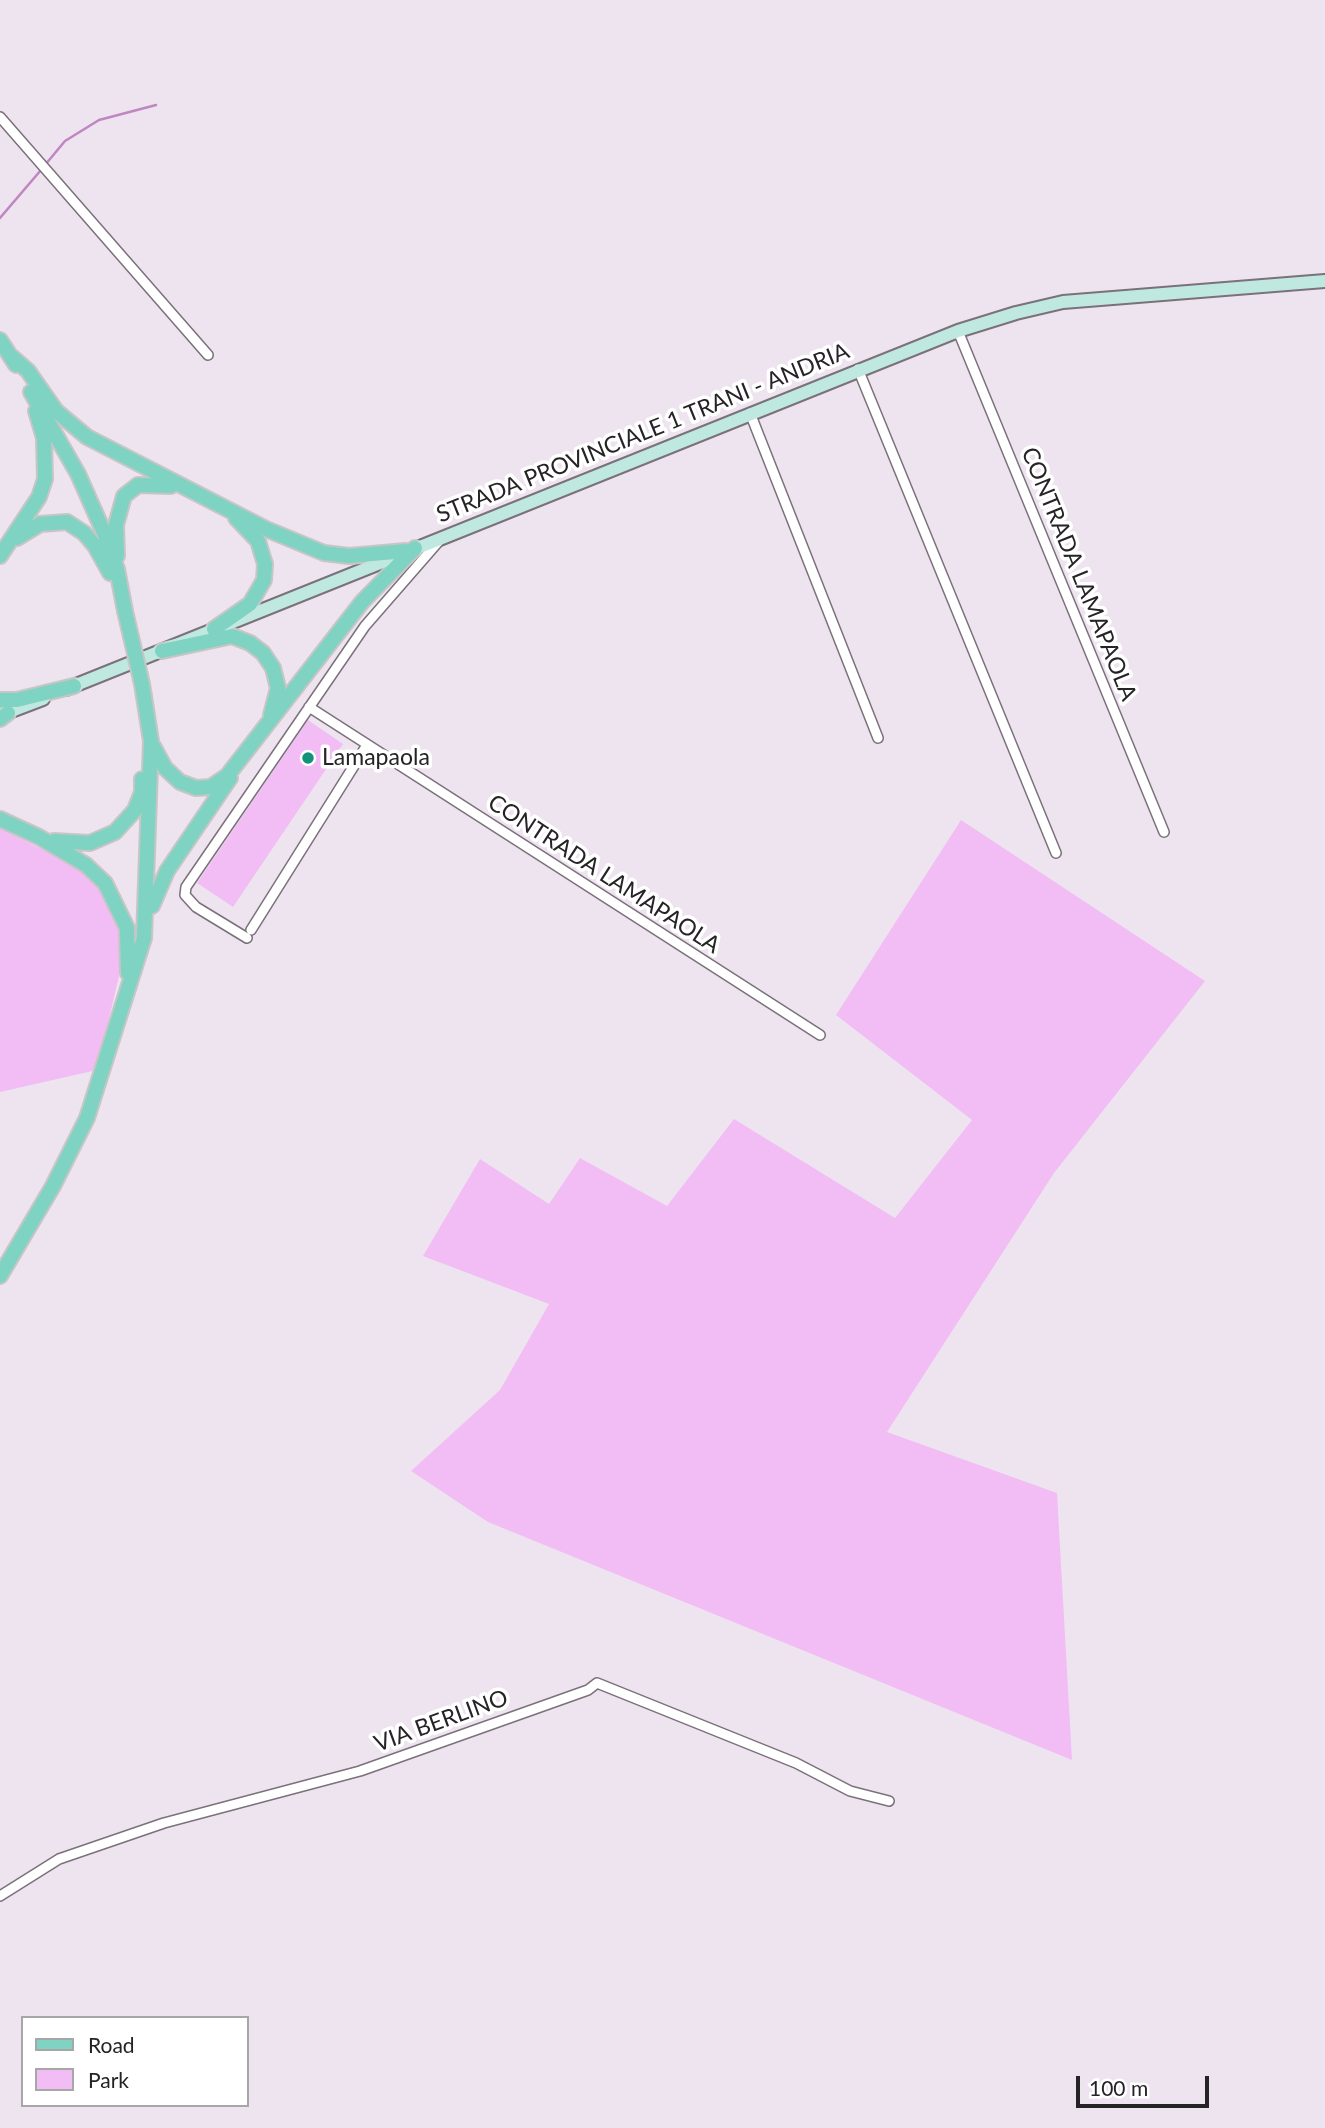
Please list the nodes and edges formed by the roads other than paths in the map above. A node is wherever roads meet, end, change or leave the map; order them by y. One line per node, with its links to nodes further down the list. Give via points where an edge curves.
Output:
1 (0, 117): 5 (street)
2 (1325, 281): 3 (main road, STRADA PROVINCIALE 1 TRANI - ANDRIA, via 1063,303)
3 (958, 331): 7 (main road, STRADA PROVINCIALE 1 TRANI - ANDRIA); 31 (street, CONTRADA LAMAPAOLA)
4 (0, 340): 6 (main road)
5 (208, 355)
6 (12, 357): 8 (main road); 10 (main road, via 69,424)
7 (858, 369): 9 (main road, STRADA PROVINCIALE 1 TRANI - ANDRIA); 33 (street)
8 (21, 374): 13 (main road, via 38,416 46,458 39,497); 16 (main road, via 78,474)
9 (750, 413): 12 (main road, STRADA PROVINCIALE 1 TRANI - ANDRIA); 26 (street)
10 (192, 492): 11 (main road); 16 (main road, via 146,483 124,496 116,524)
11 (224, 508): 14 (main road, via 324,553 349,556); 18 (main road, via 258,541 264,580 250,604)
12 (445, 535): 14 (main road, STRADA PROVINCIALE 1 TRANI - ANDRIA); 22 (street, via 365,626)
13 (10, 543): 15 (main road); 17 (main road, via 40,524 60,521 74,525 95,546)
14 (410, 549): 18 (main road, STRADA PROVINCIALE 1 TRANI - ANDRIA); 25 (main road, via 362,602)
15 (0, 556)
16 (117, 569): 17 (main road)
17 (124, 604): 23 (main road, bridge)
18 (214, 629): 19 (main road, STRADA PROVINCIALE 1 TRANI - ANDRIA)
19 (162, 652): 20 (main road, STRADA PROVINCIALE 1 TRANI - ANDRIA); 25 (main road, via 232,636 250,643 273,668 278,688 276,706)
20 (74, 686): 21 (main road); 24 (main road, STRADA PROVINCIALE 1 TRANI - ANDRIA)
21 (0, 700)
22 (309, 707): 28 (street, CONTRADA LAMAPAOLA); 28 (street, via 186,887 185,895 196,907 249,934)
23 (148, 711): 27 (main road); 32 (main road, via 142,792 128,821 108,837 90,843 66,844)
24 (3, 716)
25 (262, 733): 29 (main road)
26 (878, 738)
27 (151, 741): 29 (main road, via 165,768 180,782 196,788 211,787 227,776); 34 (main road)
28 (367, 745): 36 (street, CONTRADA LAMAPAOLA)
29 (249, 750): 34 (main road, via 167,871)
30 (0, 819): 32 (main road)
31 (1164, 832)
32 (39, 837): 35 (main road, via 86,865 117,903 127,928 129,954 128,992)
33 (1056, 853)
34 (145, 928): 35 (main road)
35 (122, 1012): 37 (main road, via 87,1118 53,1186)
36 (820, 1035)
37 (2, 1269)
38 (889, 1801): 39 (street, VIA BERLINO, via 850,1791 796,1763 597,1683 360,1771 164,1823 59,1858)
39 (0, 1896)

